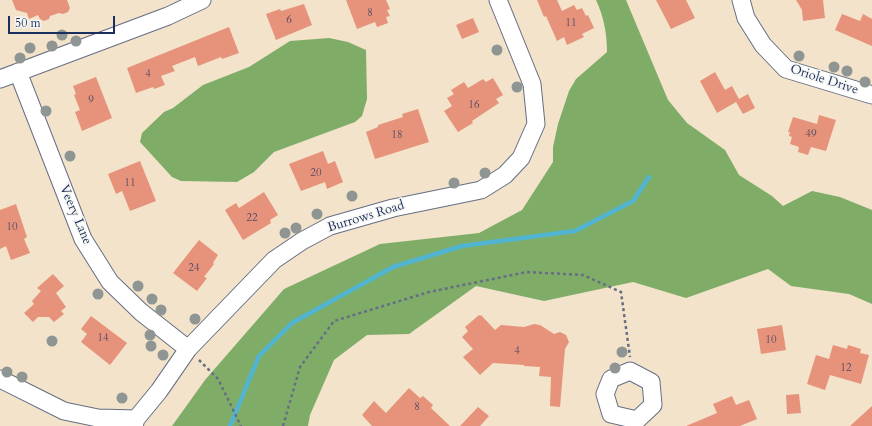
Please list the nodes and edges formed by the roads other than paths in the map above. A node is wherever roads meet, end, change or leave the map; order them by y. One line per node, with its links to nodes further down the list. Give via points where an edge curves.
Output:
1 (202, 0): 4 (street, via 168,16)
2 (498, 0): 7 (street, Burrows Road, via 532,84 536,124 520,158 506,175 481,190 393,208 330,226 302,241 274,260)
3 (742, 0): 6 (street, Oriole Drive, via 746,18 763,46 786,69)
4 (18, 72): 5 (street); 7 (street, Veery Lane, via 82,239 110,282 141,312)
5 (0, 79)
6 (872, 95)
7 (188, 349): 9 (street, Burrows Road)
8 (0, 379): 9 (street, Burrows Road, via 64,411)
9 (135, 423)
10 (638, 423): 10 (street, via 653,405 651,382 630,371 611,379 605,394 611,414)

